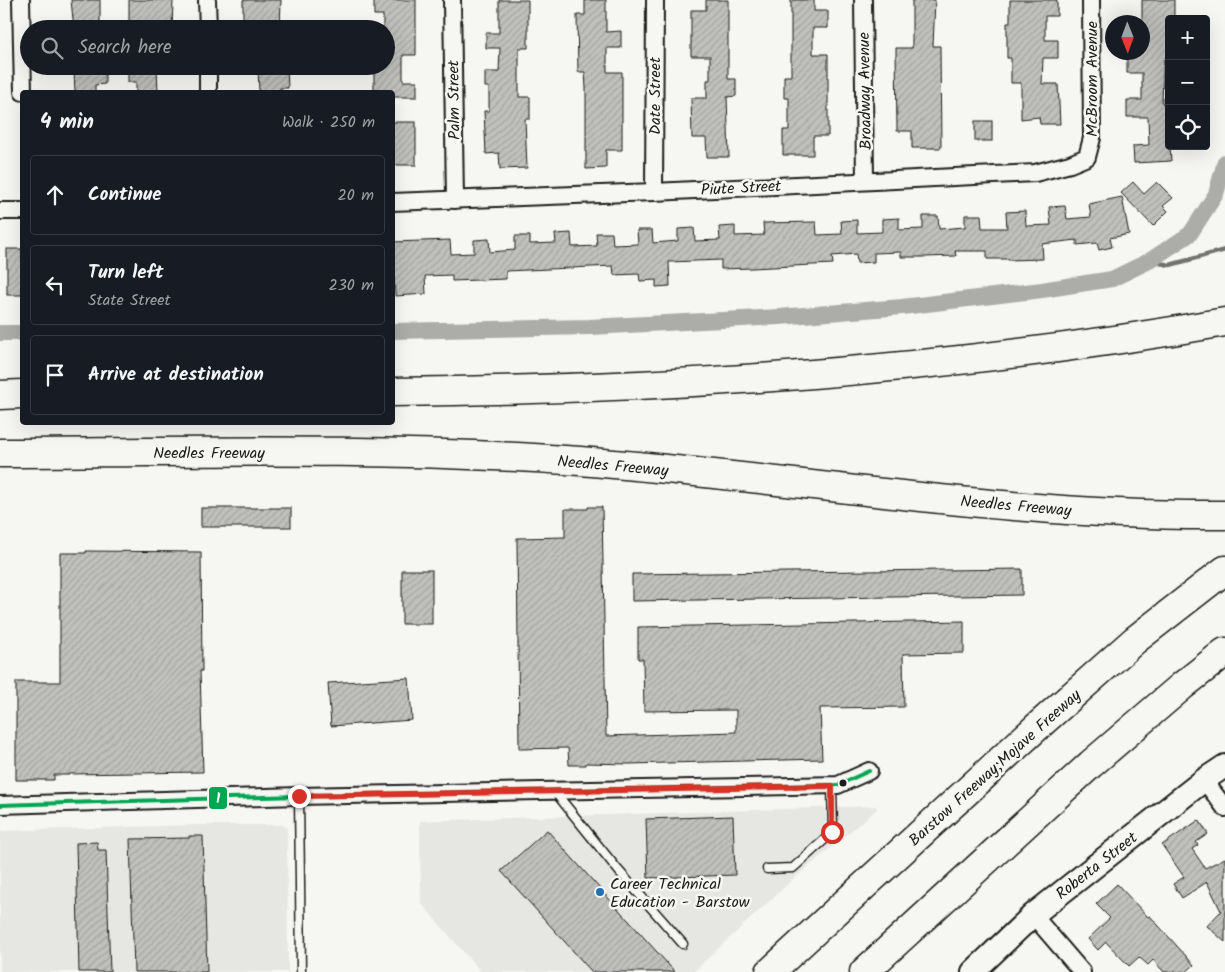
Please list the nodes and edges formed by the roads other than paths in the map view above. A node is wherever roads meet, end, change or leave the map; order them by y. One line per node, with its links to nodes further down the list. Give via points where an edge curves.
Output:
1 (22, 0): 7 (street)
2 (208, 0): 8 (street)
3 (452, 0): 16 (street, Palm Street)
4 (654, 0): 15 (street, Date Street)
5 (863, 0): 14 (street, Broadway Avenue)
6 (1091, 0): 13 (street, McBroom Avenue, via 1092,138)
7 (22, 20)
8 (208, 20)
9 (23, 75): 11 (street)
10 (208, 75): 12 (street)
11 (23, 90)
12 (208, 90)
13 (1087, 157): 14 (street, Piute Street, via 1035,173)
14 (865, 181): 15 (street, Piute Street)
15 (654, 192): 16 (street, Piute Street)
16 (455, 200): 17 (street, Piute Street)
17 (395, 202)
18 (0, 211): 19 (street)
19 (20, 211)
20 (1225, 322): 21 (highway, via 1063,347 842,372 612,387)
21 (395, 392)
22 (0, 394): 23 (highway)
23 (20, 394)
24 (0, 454): 25 (highway, Needles Freeway, via 321,451 495,455 663,468 1091,512)
25 (1225, 515)
26 (1225, 570): 40 (highway, Barstow Freeway;Mojave Freeway, via 1135,640)
27 (1225, 652): 41 (highway, via 1120,738)
28 (1225, 766): 30 (street, Roberta Street)
29 (869, 771): 31 (street)
30 (1204, 780): 35 (street); 37 (street, Roberta Street)
31 (832, 786): 32 (street); 36 (lane, via 832,832 793,868)
32 (554, 791): 33 (street); 38 (lane)
33 (299, 796): 34 (street); 39 (lane)
34 (0, 804)
35 (1225, 808)
36 (767, 869)
37 (1033, 916): 42 (street, Roberta Street); 43 (street)
38 (683, 944)
39 (301, 972)
40 (770, 972)
41 (864, 972)
42 (973, 972)
43 (1082, 972)

